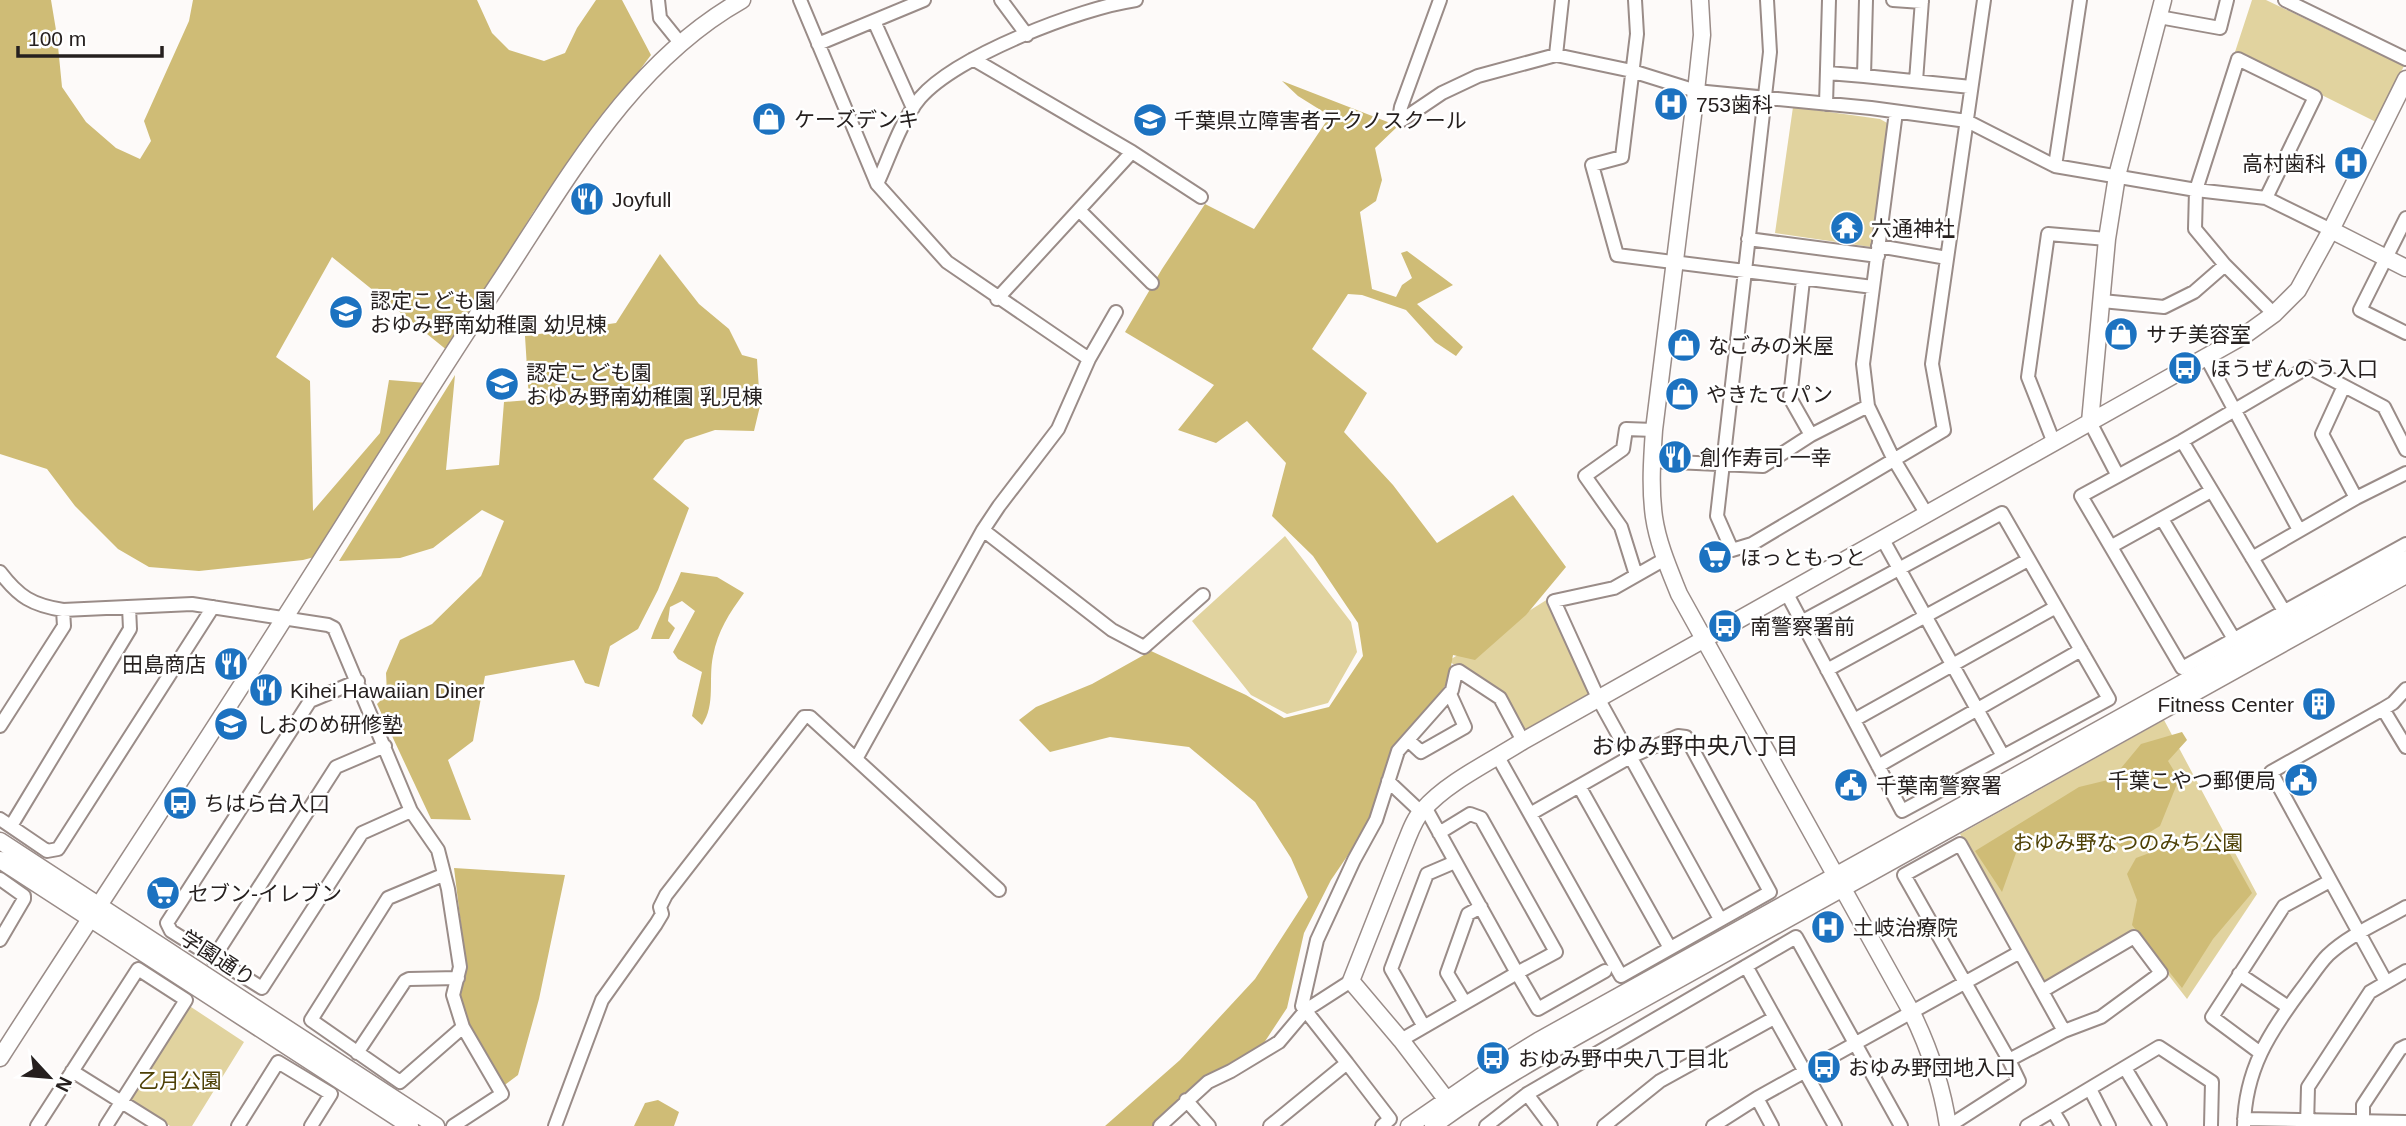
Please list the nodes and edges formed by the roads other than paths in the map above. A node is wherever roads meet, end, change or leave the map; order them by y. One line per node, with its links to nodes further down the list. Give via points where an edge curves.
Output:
1 (658, 0): 24 (street, via 660,18)
2 (742, 0): 24 (street, via 708,20)
3 (800, 0): 25 (street)
4 (924, 0): 22 (street)
5 (1001, 0): 23 (street)
6 (1136, 0): 23 (street, via 1108,4)
7 (1440, 0): 26 (street, via 1401,107 1402,120 1478,76)
8 (1562, 0): 26 (street)
9 (1634, 0): 29 (street, via 1637,34)
10 (1700, 0): 35 (street, via 1702,35)
11 (1767, 0): 36 (street, via 1770,52)
12 (1829, 0): 30 (street)
13 (1866, 0): 31 (street)
14 (1893, 0): 20 (street)
15 (1984, 0): 34 (street)
16 (2080, 0): 42 (street)
17 (2163, 0): 21 (street)
18 (2227, 0): 21 (street, via 2220,28)
19 (2286, 0): 28 (street)
20 (1922, 1): 33 (street)
21 (2159, 17): 43 (street)
22 (874, 21): 25 (street); 38 (street)
23 (1027, 35): 27 (street)
24 (681, 44): 109 (street, via 629,94 598,134 447,361)
25 (818, 44): 44 (street)
26 (1556, 55): 29 (street)
27 (974, 59): 38 (street, via 931,86); 41 (street)
28 (2406, 59)
29 (1632, 71): 35 (street); 56 (street, via 1622,157 1592,165 1617,255)
30 (1828, 73): 31 (street); 37 (street)
31 (1864, 76): 33 (street)
32 (2406, 79): 50 (street)
33 (1916, 81): 34 (street)
34 (1971, 87): 40 (street)
35 (1696, 90): 36 (street); 56 (street)
36 (1763, 97): 37 (street); 51 (street)
37 (1826, 104): 39 (street)
38 (913, 108): 44 (street)
39 (1896, 112): 40 (street); 53 (street)
40 (1967, 121): 42 (street); 54 (street)
41 (1132, 152): 46 (street); 48 (street)
42 (2055, 166): 43 (street)
43 (2117, 176): 45 (street); 52 (street)
44 (877, 184): 63 (street, via 947,262)
45 (2196, 190): 47 (street); 47 (street, via 2238,59 2315,97); 57 (street, via 2194,229)
46 (1201, 197)
47 (2266, 198): 50 (street)
48 (1079, 210): 61 (street); 63 (street)
49 (2406, 218): 55 (street)
50 (2331, 230): 55 (street); 66 (street, via 2298,290)
51 (1748, 239): 53 (street); 59 (street)
52 (2107, 239): 64 (street); 77 (street, via 2048,234 2028,377)
53 (1878, 251): 54 (street); 62 (street)
54 (1947, 258): 79 (street, via 1932,364 1944,429)
55 (2385, 259): 58 (street); 67 (street, via 2360,310)
56 (1674, 262): 59 (street); 74 (street)
57 (2225, 265): 64 (street, via 2194,292 2164,307); 66 (street)
58 (2406, 268)
59 (1744, 271): 60 (street); 81 (street)
60 (1803, 280): 62 (street); 75 (street, via 1790,398)
61 (1152, 283)
62 (1873, 288): 71 (street, via 1863,364)
63 (997, 299): 69 (street)
64 (2102, 301): 73 (street)
65 (1116, 312): 69 (street)
66 (2274, 314): 68 (street)
67 (2406, 333)
68 (2206, 357): 72 (street); 73 (street)
69 (1089, 359): 88 (street, via 1058,429)
70 (2344, 386): 72 (street, via 2308,367); 78 (street, via 2384,407); 85 (street, via 2322,435)
71 (1868, 406): 75 (street); 79 (street)
72 (2234, 410): 76 (street); 89 (street)
73 (2091, 422): 77 (street); 83 (street)
74 (1654, 430): 80 (street); 99 (street, via 1626,429 1623,449 1586,476 1621,527)
75 (1811, 435): 81 (street, via 1763,466)
76 (2182, 441): 83 (street); 84 (street)
77 (2054, 443): 86 (street)
78 (2406, 450)
79 (1893, 458): 81 (street, via 1752,544 1732,550 1717,516); 86 (street)
80 (1652, 461): 81 (street); 94 (street, via 1654,517)
81 (1724, 464)
82 (2406, 473): 85 (street)
83 (2118, 476): 92 (street, via 2081,496)
84 (2211, 491): 87 (street); 93 (street)
85 (2356, 498): 89 (street)
86 (1926, 513): 90 (street)
87 (2162, 519): 92 (street); 112 (street)
88 (984, 530): 102 (street, via 1112,630 1144,647); 131 (street)
89 (2299, 530): 93 (street)
90 (1882, 538): 97 (street); 101 (street)
91 (2406, 544): 107 (street)
92 (2112, 546): 112 (street, via 2182,668)
93 (2252, 558): 107 (street)
94 (1665, 559): 99 (street); 111 (street)
95 (2406, 559): 145 (street)
96 (2028, 560): 97 (street, via 2002,513); 105 (street); 108 (street)
97 (1899, 569): 108 (street); 110 (street)
98 (0, 572): 106 (street, via 23,597)
99 (1636, 575): 119 (street, via 1614,588 1553,601)
100 (2406, 575): 145 (street)
101 (1786, 592): 110 (street); 111 (street)
102 (1203, 595)
103 (129, 607): 104 (street); 106 (street); 138 (street, via 130,629)
104 (213, 607): 109 (street); 138 (street, via 58,849 47,851)
105 (2056, 607): 113 (street); 114 (street)
106 (63, 610): 123 (street, via 64,626)
107 (2284, 611): 112 (street)
108 (1925, 616): 114 (street); 115 (street)
109 (285, 618): 116 (street, via 334,628); 148 (street)
110 (1801, 622): 115 (street)
111 (1702, 639): 119 (street); 145 (street)
112 (2235, 639)
113 (2081, 650): 120 (street); 128 (street, via 2109,699)
114 (1952, 665): 120 (street); 122 (street)
115 (1827, 670): 122 (street)
116 (358, 681): 126 (street); 157 (street, via 310,701 167,923 170,931)
117 (2406, 689): 121 (street)
118 (1450, 694): 124 (street); 124 (street, via 1465,727 1421,752); 125 (street, via 1459,671 1500,698)
119 (1599, 700): 125 (street); 130 (street)
120 (1977, 709): 128 (street); 132 (street)
121 (2384, 709): 127 (street); 146 (street, via 2271,772)
122 (1854, 720): 132 (street)
123 (0, 726)
124 (1408, 740): 133 (street, via 1398,751)
125 (1523, 741): 129 (street)
126 (385, 746): 136 (street); 157 (street, via 336,768)
127 (2406, 747)
128 (2003, 756): 132 (street, via 1902,811)
129 (1497, 757): 135 (street); 137 (street)
130 (1630, 757): 134 (street); 152 (street); 152 (street, via 1678,736 1686,737 1770,892)
131 (856, 759): 147 (street); 206 (street, via 810,717 804,717 666,895 656,924 602,1000)
132 (1878, 766)
133 (1388, 781): 135 (street); 170 (street, via 1376,820 1317,940 1302,1006)
134 (1579, 786): 137 (street); 155 (street)
135 (1423, 809): 139 (street); 164 (street)
136 (411, 811): 143 (street, via 438,850); 157 (street, via 362,833 262,988)
137 (1530, 814): 155 (street, via 1621,976)
138 (6, 823)
139 (1439, 833): 142 (street); 161 (street, via 1470,814 1480,817 1556,951)
140 (0, 841): 148 (street, 学園通り)
141 (0, 860): 151 (street, 学園通り)
142 (1455, 862): 149 (street); 173 (street, via 1427,874 1391,969)
143 (443, 874): 163 (street, via 460,967); 180 (street, via 388,898 311,1020)
144 (0, 880): 154 (street, via 24,899)
145 (1840, 881): 171 (street); 190 (street, via 1538,1041); 212 (street, via 1537,1059)
146 (2330, 881): 153 (street); 162 (street, via 2284,906)
147 (999, 890)
148 (98, 905): 151 (street); 194 (street, 学園通り)
149 (1481, 907): 161 (street); 168 (street, via 1468,914 1447,973)
150 (2406, 907): 153 (street)
151 (89, 919): 181 (street); 194 (street, 学園通り)
152 (1720, 919): 155 (street)
153 (2359, 933): 165 (street); 169 (street, via 2328,955)
154 (0, 940)
155 (1670, 948)
156 (2020, 952): 166 (street); 166 (street, via 1960,844 1904,875); 167 (street)
157 (213, 959)
158 (1746, 966): 172 (street); 177 (street, via 1796,937); 188 (street)
159 (1605, 971): 161 (street, via 1538,1009)
160 (2406, 971): 165 (street)
161 (1517, 972): 168 (street)
162 (2239, 974): 169 (street); 179 (street, via 2212,1017)
163 (458, 978): 174 (street, via 453,995); 180 (street, via 405,981)
164 (1350, 981): 170 (street); 176 (street)
165 (2386, 982): 195 (street, via 2371,992 2308,1087)
166 (1966, 983): 171 (street); 182 (street)
167 (2042, 991): 175 (street); 175 (street, via 2134,937 2161,973 2101,1017)
168 (1465, 1003): 173 (street)
169 (2288, 1007): 179 (street)
170 (1306, 1010): 183 (street); 191 (street, via 1279,1042 1208,1082)
171 (1912, 1013): 177 (street); 220 (street, via 1939,1078)
172 (1774, 1018): 186 (street); 215 (street, via 1660,1082)
173 (1423, 1026): 176 (street)
174 (463, 1027): 180 (street, via 400,1082); 205 (street, via 502,1094)
175 (2064, 1031): 182 (street)
176 (1401, 1040): 190 (street)
177 (1854, 1043): 186 (street); 219 (street)
178 (2406, 1045): 198 (street, via 2363,1105)
179 (2259, 1052): 197 (street, via 2246,1095)
180 (356, 1053)
181 (0, 1058)
182 (2009, 1060): 220 (street, via 2019,1081)
183 (1348, 1063): 209 (street); 210 (street, via 1390,1119)
184 (2125, 1068): 187 (street); 224 (street); 225 (street, via 2160,1047 2213,1082)
185 (72, 1070): 192 (street); 192 (street, via 138,969 186,1000); 199 (street)
186 (1804, 1071): 189 (street); 218 (street)
187 (2090, 1088): 193 (street); 223 (street)
188 (1527, 1094): 213 (street); 214 (street)
189 (1757, 1098): 216 (street); 217 (street)
190 (1447, 1099): 211 (street)
191 (1186, 1100): 207 (street); 208 (street)
192 (122, 1101): 200 (street); 201 (street)
193 (2053, 1111): 221 (street); 222 (street)
194 (406, 1118): 204 (street)
195 (2307, 1122): 197 (street); 198 (street)
196 (2406, 1122): 198 (street)
197 (2244, 1123)
198 (2363, 1124)
199 (37, 1126)
200 (106, 1126)
201 (160, 1126)
202 (238, 1126): 203 (street, via 278,1062 331,1094)
203 (311, 1126)
204 (436, 1126)
205 (453, 1126)
206 (555, 1126)
207 (1160, 1126)
208 (1209, 1126)
209 (1270, 1126)
210 (1382, 1126)
211 (1409, 1126)
212 (1433, 1126)
213 (1486, 1126)
214 (1551, 1126)
215 (1604, 1126)
216 (1713, 1126)
217 (1772, 1126)
218 (1835, 1126)
219 (1901, 1126)
220 (1948, 1126)
221 (2027, 1126)
222 (2062, 1126)
223 (2109, 1126)
224 (2160, 1126)
225 (2211, 1126)

